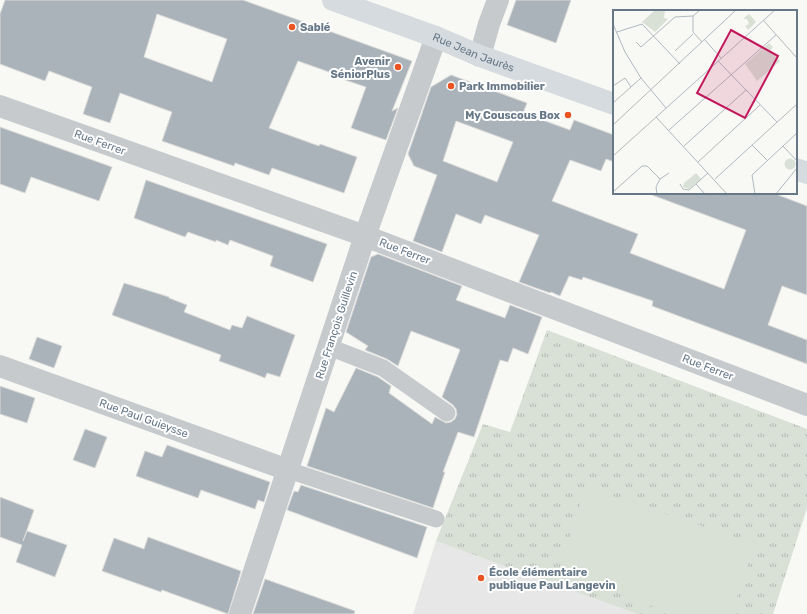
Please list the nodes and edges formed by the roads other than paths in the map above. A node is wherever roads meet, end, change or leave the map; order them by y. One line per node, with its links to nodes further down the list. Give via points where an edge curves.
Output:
1 (333, 0): 3 (main road, Rue Jean Jaurès)
2 (498, 0): 4 (street)
3 (436, 37): 4 (main road, Rue Jean Jaurès); 9 (street, Rue François Guillevin)
4 (480, 56): 5 (main road, Rue Jean Jaurès)
5 (613, 104)
6 (0, 106): 9 (street, Rue Ferrer)
7 (797, 169): 8 (main road)
8 (807, 173)
9 (365, 236): 10 (street, Rue François Guillevin); 12 (street, Rue Ferrer)
10 (329, 347): 13 (lane, via 382,368); 14 (street, Rue François Guillevin)
11 (0, 366): 14 (street, Rue Paul Guieysse)
12 (807, 405)
13 (447, 413)
14 (288, 470): 15 (lane); 16 (street, Rue François Guillevin)
15 (436, 519)
16 (240, 614)

